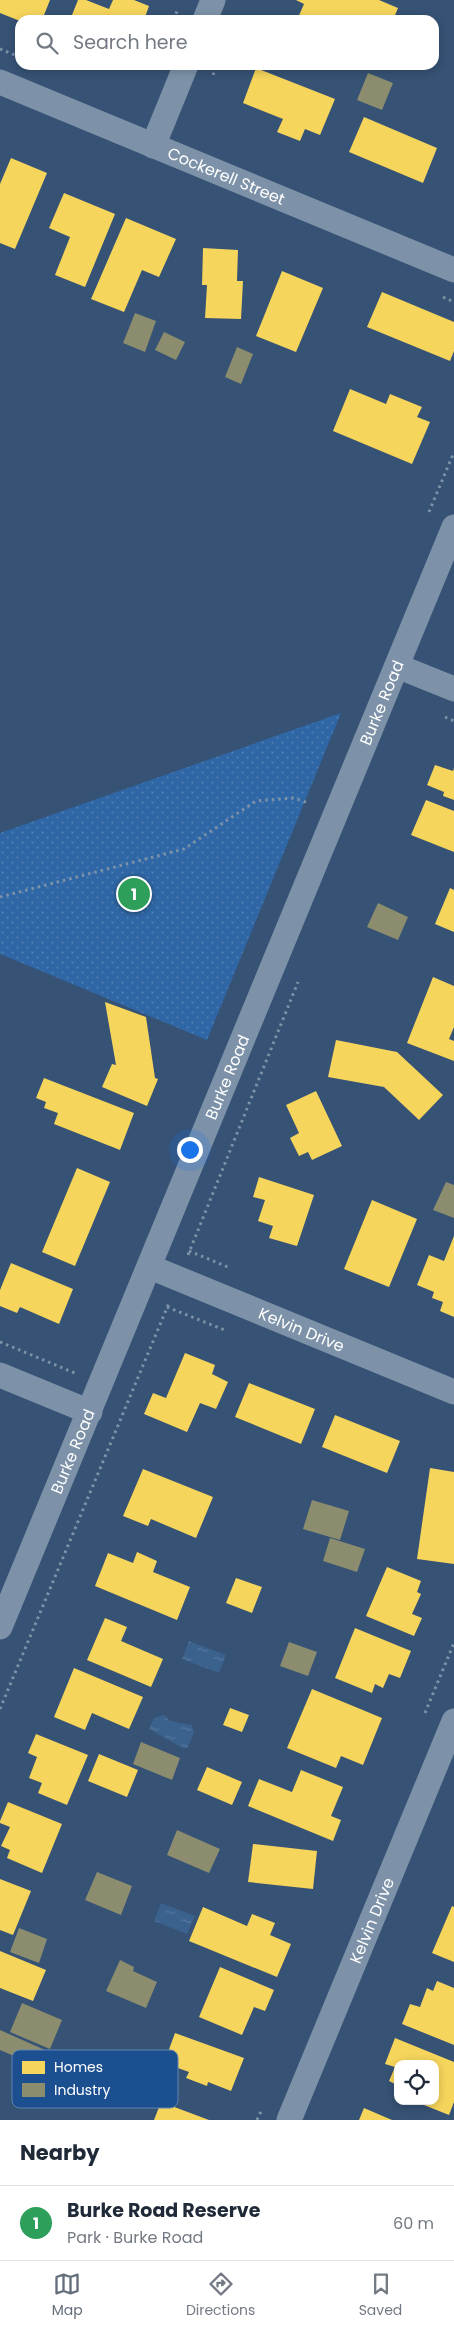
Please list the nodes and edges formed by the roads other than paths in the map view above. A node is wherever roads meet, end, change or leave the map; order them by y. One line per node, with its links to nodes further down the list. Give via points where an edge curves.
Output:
1 (213, 0): 2 (street)
2 (207, 15)
3 (184, 70): 5 (street)
4 (0, 82): 5 (street, Cockerell Street)
5 (153, 146): 6 (street, Cockerell Street)
6 (454, 270)
7 (454, 527): 8 (street, Burke Road)
8 (397, 666): 9 (street); 10 (street, Burke Road)
9 (454, 689)
10 (150, 1267): 12 (street, Kelvin Drive); 13 (street, Burke Road)
11 (0, 1375): 13 (street)
12 (454, 1392)
13 (90, 1412): 14 (street, Burke Road)
14 (0, 1628)
15 (454, 1720): 16 (street, Kelvin Drive)
16 (289, 2120)

